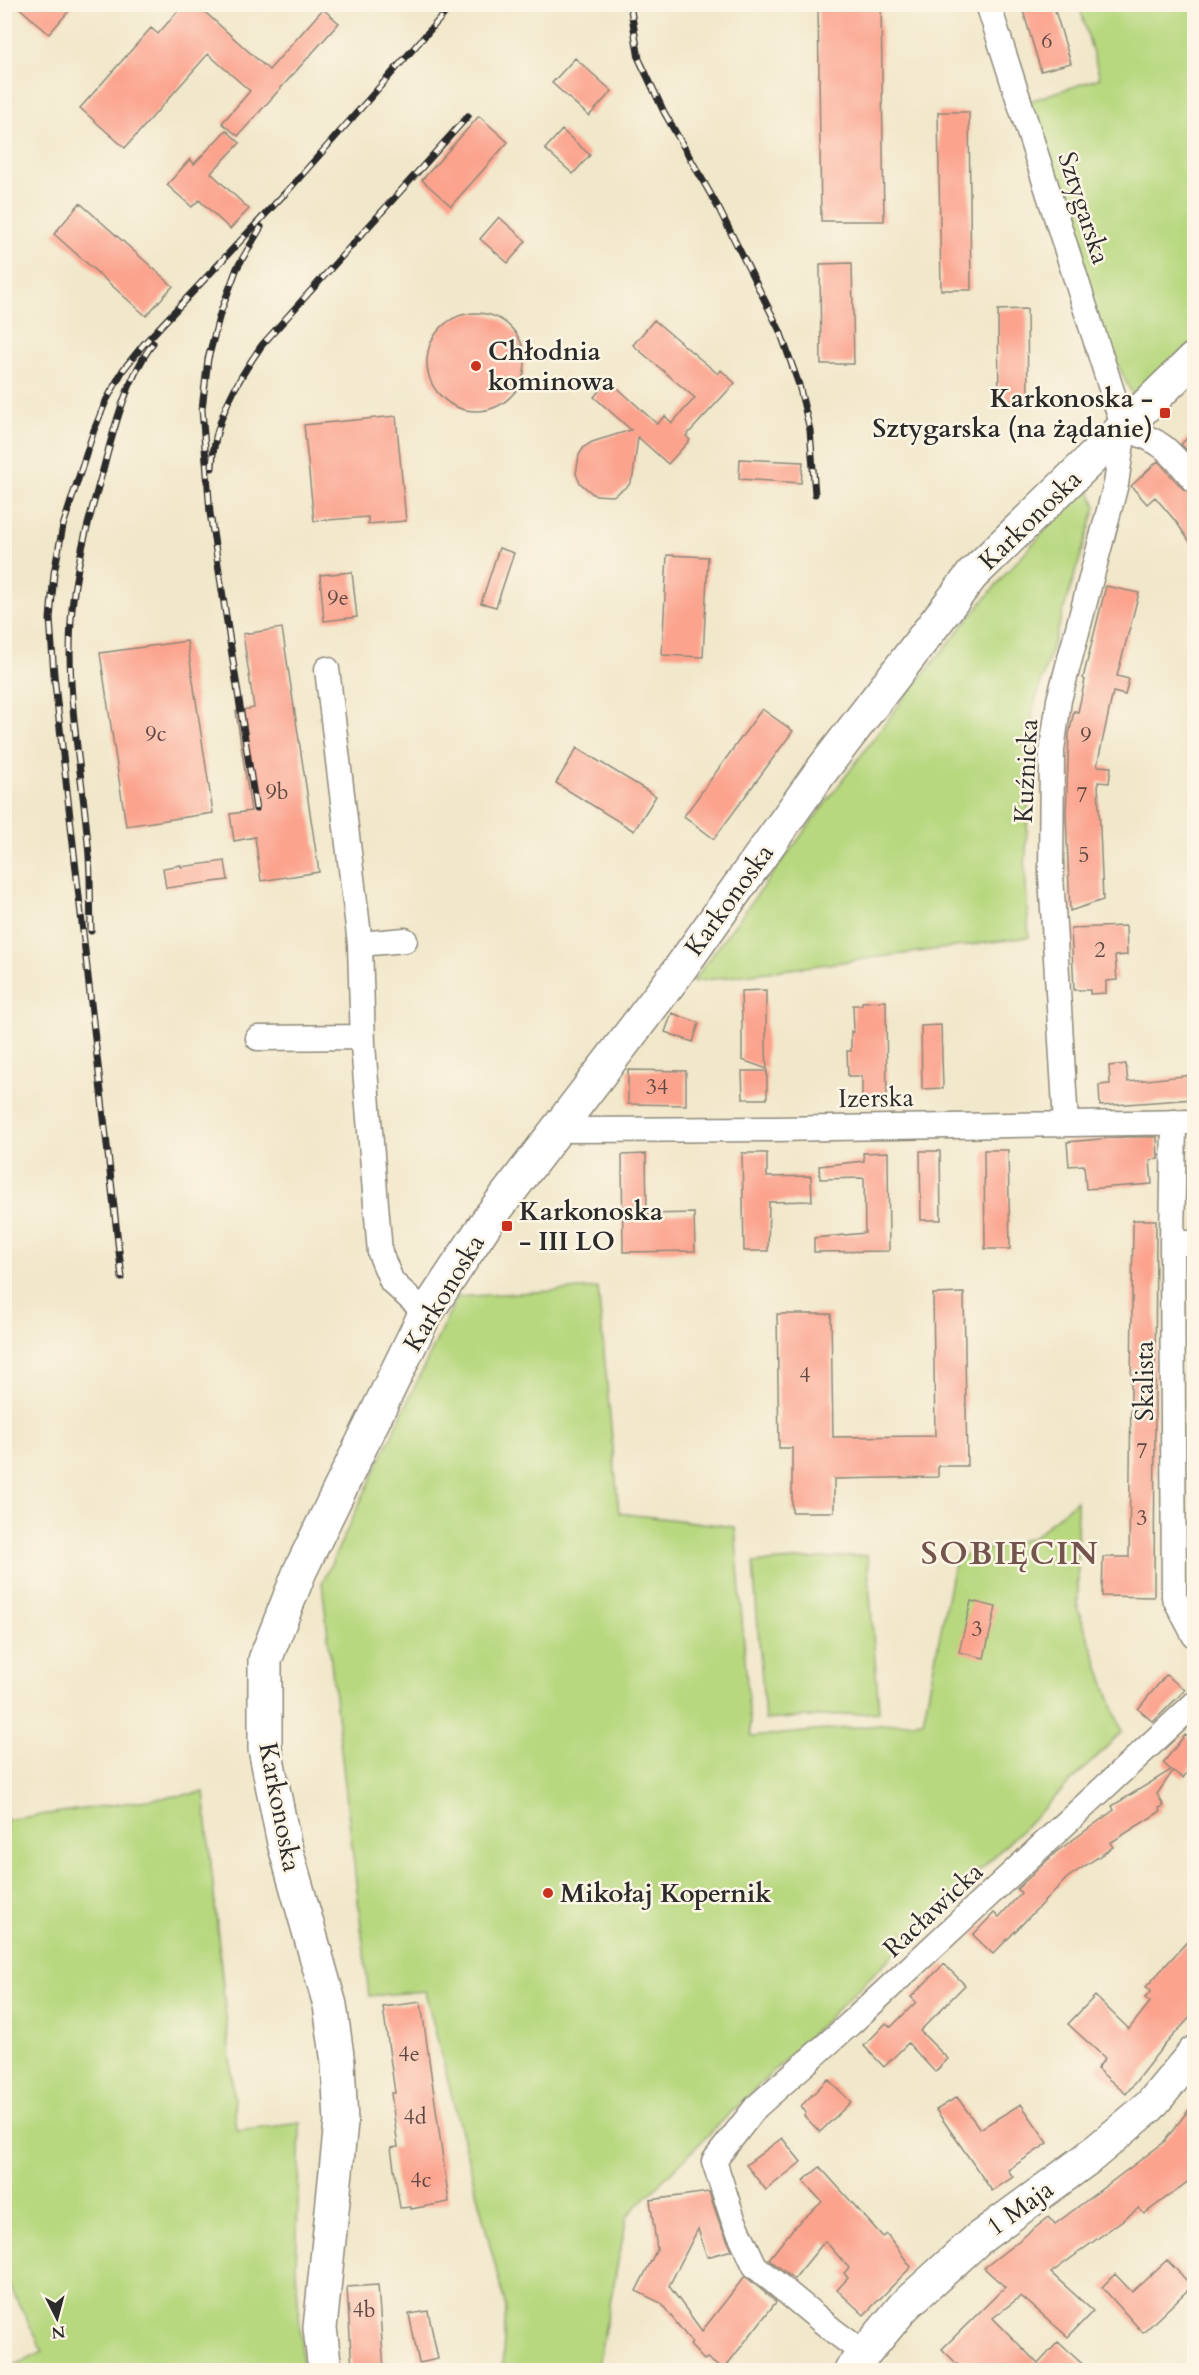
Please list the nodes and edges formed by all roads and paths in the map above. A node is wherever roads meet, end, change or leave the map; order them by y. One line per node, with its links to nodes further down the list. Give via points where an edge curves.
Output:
1 (988, 4): 3 (street, Sztygarska)
2 (1194, 359): 3 (main road, Karkonoska)
3 (1124, 429): 4 (street, via 1148,436 1170,452); 11 (street, Kuźnicka, via 1116,483 1059,700 1052,750 1051,876); 12 (main road, Karkonoska, via 966,583 826,764 674,977)
4 (1194, 480)
5 (327, 669): 7 (street)
6 (405, 940): 7 (street)
7 (360, 944): 8 (street)
8 (362, 1036): 9 (street); 14 (street, via 380,1254 392,1282)
9 (258, 1038)
10 (1184, 1122): 11 (street, Izerska); 13 (street, Skalista)
11 (1066, 1123): 12 (street, Izerska, via 774,1129 570,1130)
12 (559, 1126): 14 (main road, Karkonoska, via 490,1217)
13 (1183, 1243): 15 (street, Skalista, via 1174,1597)
14 (426, 1313): 19 (main road, Karkonoska, via 300,1571 265,1660 265,1749 284,1843 330,2005 338,2063 341,2122 320,2328)
15 (1194, 1635)
16 (1194, 1704): 18 (street, Racławicka, via 756,2107 714,2161 733,2219 755,2266 835,2332)
17 (1194, 2053): 18 (main road, 1 Maja, via 1150,2106 962,2253 904,2306)
18 (858, 2362)
19 (325, 2370)

